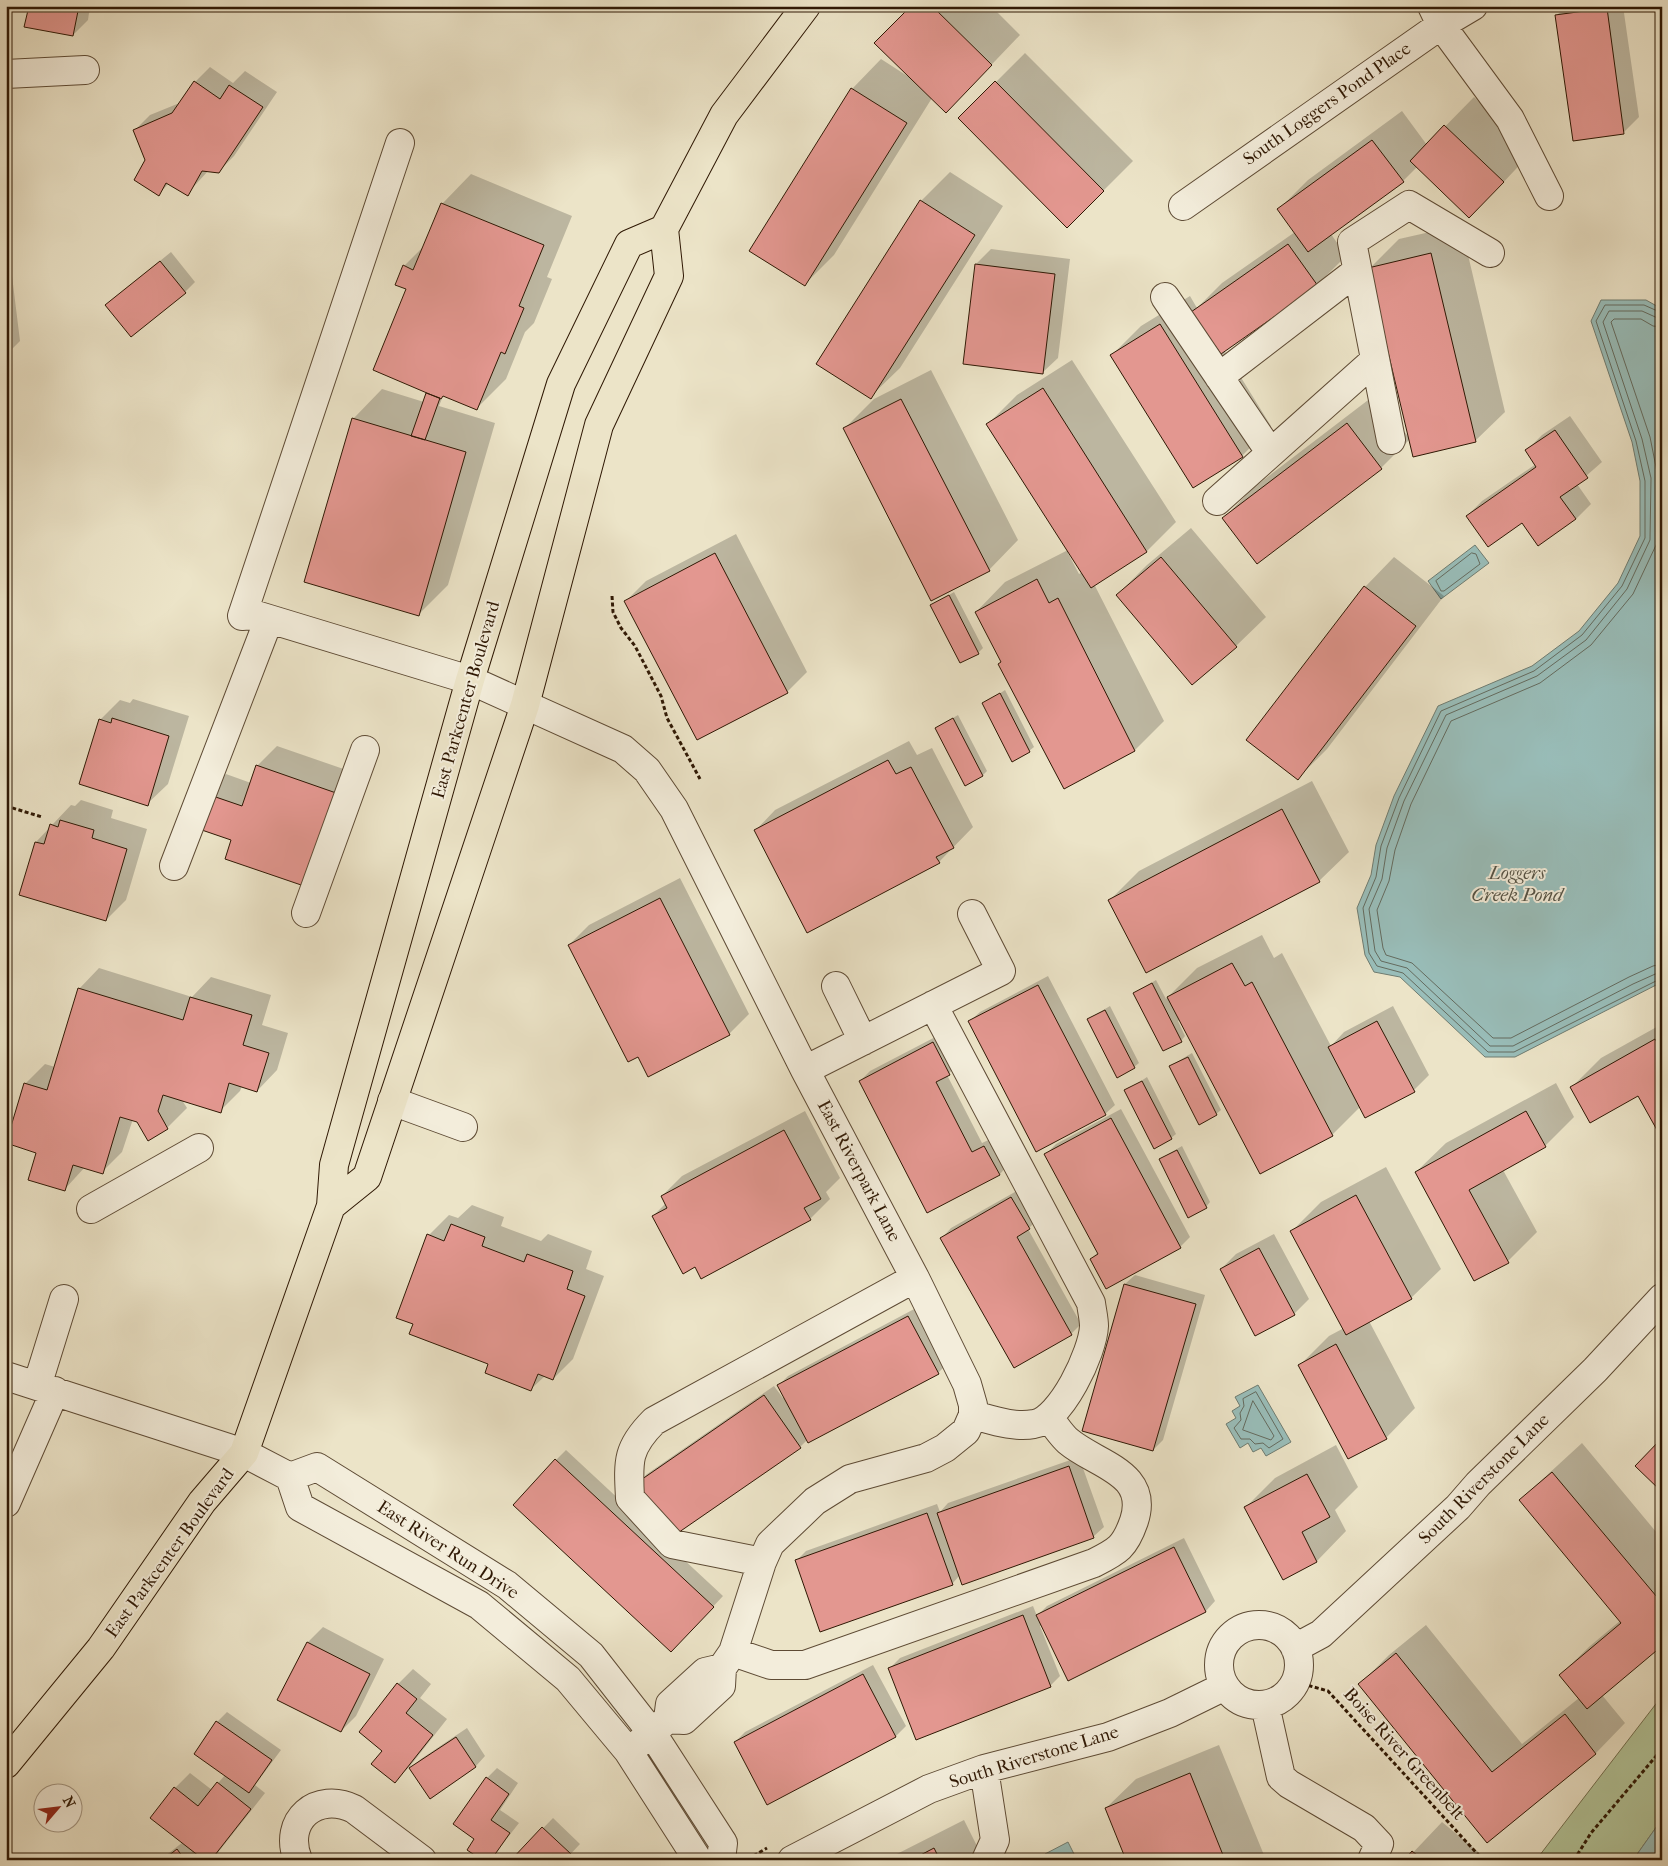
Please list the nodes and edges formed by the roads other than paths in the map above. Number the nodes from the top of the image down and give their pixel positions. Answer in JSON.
{"nodes":[{"id":1,"x":806,"y":6,"type":"edge"},
{"id":2,"x":1473,"y":6,"type":"edge"},
{"id":3,"x":1436,"y":15,"type":"edge"},
{"id":4,"x":86,"y":70,"type":"dead end"},
{"id":5,"x":6,"y":74,"type":"edge"},
{"id":6,"x":400,"y":143,"type":"dead end"},
{"id":7,"x":1549,"y":196,"type":"dead end"},
{"id":8,"x":1183,"y":206,"type":"dead end"},
{"id":9,"x":664,"y":229,"type":"junction"},
{"id":10,"x":1490,"y":253,"type":"dead end"},
{"id":11,"x":1357,"y":271,"type":"junction"},
{"id":12,"x":1165,"y":297,"type":"dead end"},
{"id":13,"x":1375,"y":360,"type":"junction"},
{"id":14,"x":1219,"y":377,"type":"junction"},
{"id":15,"x":1391,"y":440,"type":"dead end"},
{"id":16,"x":1270,"y":452,"type":"junction"},
{"id":17,"x":1217,"y":501,"type":"dead end"},
{"id":18,"x":269,"y":619,"type":"junction"},
{"id":19,"x":470,"y":680,"type":"junction"},
{"id":20,"x":525,"y":705,"type":"junction"},
{"id":21,"x":365,"y":750,"type":"dead end"},
{"id":22,"x":174,"y":866,"type":"dead end"},
{"id":23,"x":306,"y":913,"type":"dead end"},
{"id":24,"x":972,"y":914,"type":"dead end"},
{"id":25,"x":836,"y":986,"type":"dead end"},
{"id":26,"x":933,"y":1005,"type":"junction"},
{"id":27,"x":862,"y":1041,"type":"junction"},
{"id":28,"x":806,"y":1070,"type":"junction"},
{"id":29,"x":392,"y":1101,"type":"junction"},
{"id":30,"x":463,"y":1128,"type":"dead end"},
{"id":31,"x":199,"y":1148,"type":"dead end"},
{"id":32,"x":331,"y":1206,"type":"junction"},
{"id":33,"x":91,"y":1210,"type":"dead end"},
{"id":34,"x":915,"y":1278,"type":"junction"},
{"id":35,"x":1662,"y":1298,"type":"edge"},
{"id":36,"x":64,"y":1299,"type":"dead end"},
{"id":37,"x":6,"y":1376,"type":"edge"},
{"id":38,"x":46,"y":1388,"type":"junction"},
{"id":39,"x":973,"y":1415,"type":"junction"},
{"id":40,"x":1049,"y":1418,"type":"junction"},
{"id":41,"x":244,"y":1453,"type":"junction"},
{"id":42,"x":290,"y":1477,"type":"junction"},
{"id":43,"x":6,"y":1504,"type":"edge"},
{"id":44,"x":762,"y":1562,"type":"junction"},
{"id":45,"x":1295,"y":1648,"type":"junction"},
{"id":46,"x":727,"y":1660,"type":"junction"},
{"id":47,"x":1225,"y":1686,"type":"junction"},
{"id":48,"x":1265,"y":1705,"type":"junction"},
{"id":49,"x":660,"y":1726,"type":"junction"},
{"id":50,"x":628,"y":1751,"type":"junction"},
{"id":51,"x":6,"y":1764,"type":"edge"},
{"id":52,"x":984,"y":1769,"type":"junction"},
{"id":53,"x":298,"y":1860,"type":"edge"},
{"id":54,"x":422,"y":1860,"type":"edge"},
{"id":55,"x":698,"y":1860,"type":"edge"},
{"id":56,"x":721,"y":1860,"type":"edge"},
{"id":57,"x":792,"y":1860,"type":"edge"},
{"id":58,"x":986,"y":1860,"type":"edge"},
{"id":59,"x":1372,"y":1860,"type":"edge"}],
"edges":[{"from":1,"to":9,"type":"main road"},
{"from":2,"to":3,"type":"street","name":"South Loggers Pond Place"},
{"from":3,"to":7,"type":"street"},
{"from":3,"to":8,"type":"street","name":"South Loggers Pond Place"},
{"from":4,"to":5,"type":"street"},
{"from":6,"to":18,"type":"street","name":"East Riverpark Lane"},
{"from":9,"to":19,"type":"main road","name":"East Parkcenter Boulevard"},
{"from":9,"to":20,"type":"main road"},
{"from":10,"to":11,"type":"street"},
{"from":11,"to":13,"type":"street"},
{"from":11,"to":14,"type":"street"},
{"from":12,"to":14,"type":"street"},
{"from":13,"to":15,"type":"street"},
{"from":13,"to":16,"type":"street"},
{"from":14,"to":16,"type":"street"},
{"from":16,"to":17,"type":"street"},
{"from":18,"to":19,"type":"street","name":"East Riverpark Lane"},
{"from":18,"to":22,"type":"street"},
{"from":19,"to":20,"type":"street","name":"East Riverpark Lane"},
{"from":19,"to":32,"type":"main road","name":"East Parkcenter Boulevard"},
{"from":20,"to":28,"type":"street","name":"East Riverpark Lane"},
{"from":20,"to":29,"type":"main road"},
{"from":21,"to":23,"type":"street"},
{"from":24,"to":26,"type":"street"},
{"from":25,"to":27,"type":"street"},
{"from":26,"to":27,"type":"street"},
{"from":26,"to":40,"type":"street"},
{"from":27,"to":28,"type":"street"},
{"from":28,"to":34,"type":"street","name":"East Riverpark Lane"},
{"from":29,"to":30,"type":"street"},
{"from":29,"to":32,"type":"main road"},
{"from":31,"to":33,"type":"street"},
{"from":32,"to":41,"type":"main road","name":"East Parkcenter Boulevard"},
{"from":34,"to":39,"type":"street","name":"East Riverpark Lane"},
{"from":34,"to":44,"type":"street"},
{"from":35,"to":45,"type":"street","name":"South Riverstone Lane"},
{"from":36,"to":38,"type":"street"},
{"from":37,"to":38,"type":"street"},
{"from":38,"to":41,"type":"street"},
{"from":38,"to":43,"type":"street"},
{"from":39,"to":40,"type":"street"},
{"from":39,"to":44,"type":"street"},
{"from":40,"to":46,"type":"street"},
{"from":41,"to":42,"type":"street"},
{"from":41,"to":51,"type":"main road","name":"East Parkcenter Boulevard"},
{"from":42,"to":49,"type":"street","name":"East River Run Drive"},
{"from":42,"to":50,"type":"street","name":"East River Run Drive"},
{"from":44,"to":46,"type":"street"},
{"from":45,"to":47,"type":"street"},
{"from":45,"to":48,"type":"street"},
{"from":46,"to":49,"type":"street"},
{"from":47,"to":48,"type":"street"},
{"from":47,"to":52,"type":"street","name":"South Riverstone Lane"},
{"from":48,"to":59,"type":"street"},
{"from":49,"to":50,"type":"street"},
{"from":49,"to":56,"type":"street","name":"East River Run Drive"},
{"from":50,"to":55,"type":"street","name":"East River Run Drive"},
{"from":52,"to":57,"type":"street","name":"South Riverstone Lane"},
{"from":52,"to":58,"type":"street"},
{"from":53,"to":54,"type":"street"}]}
